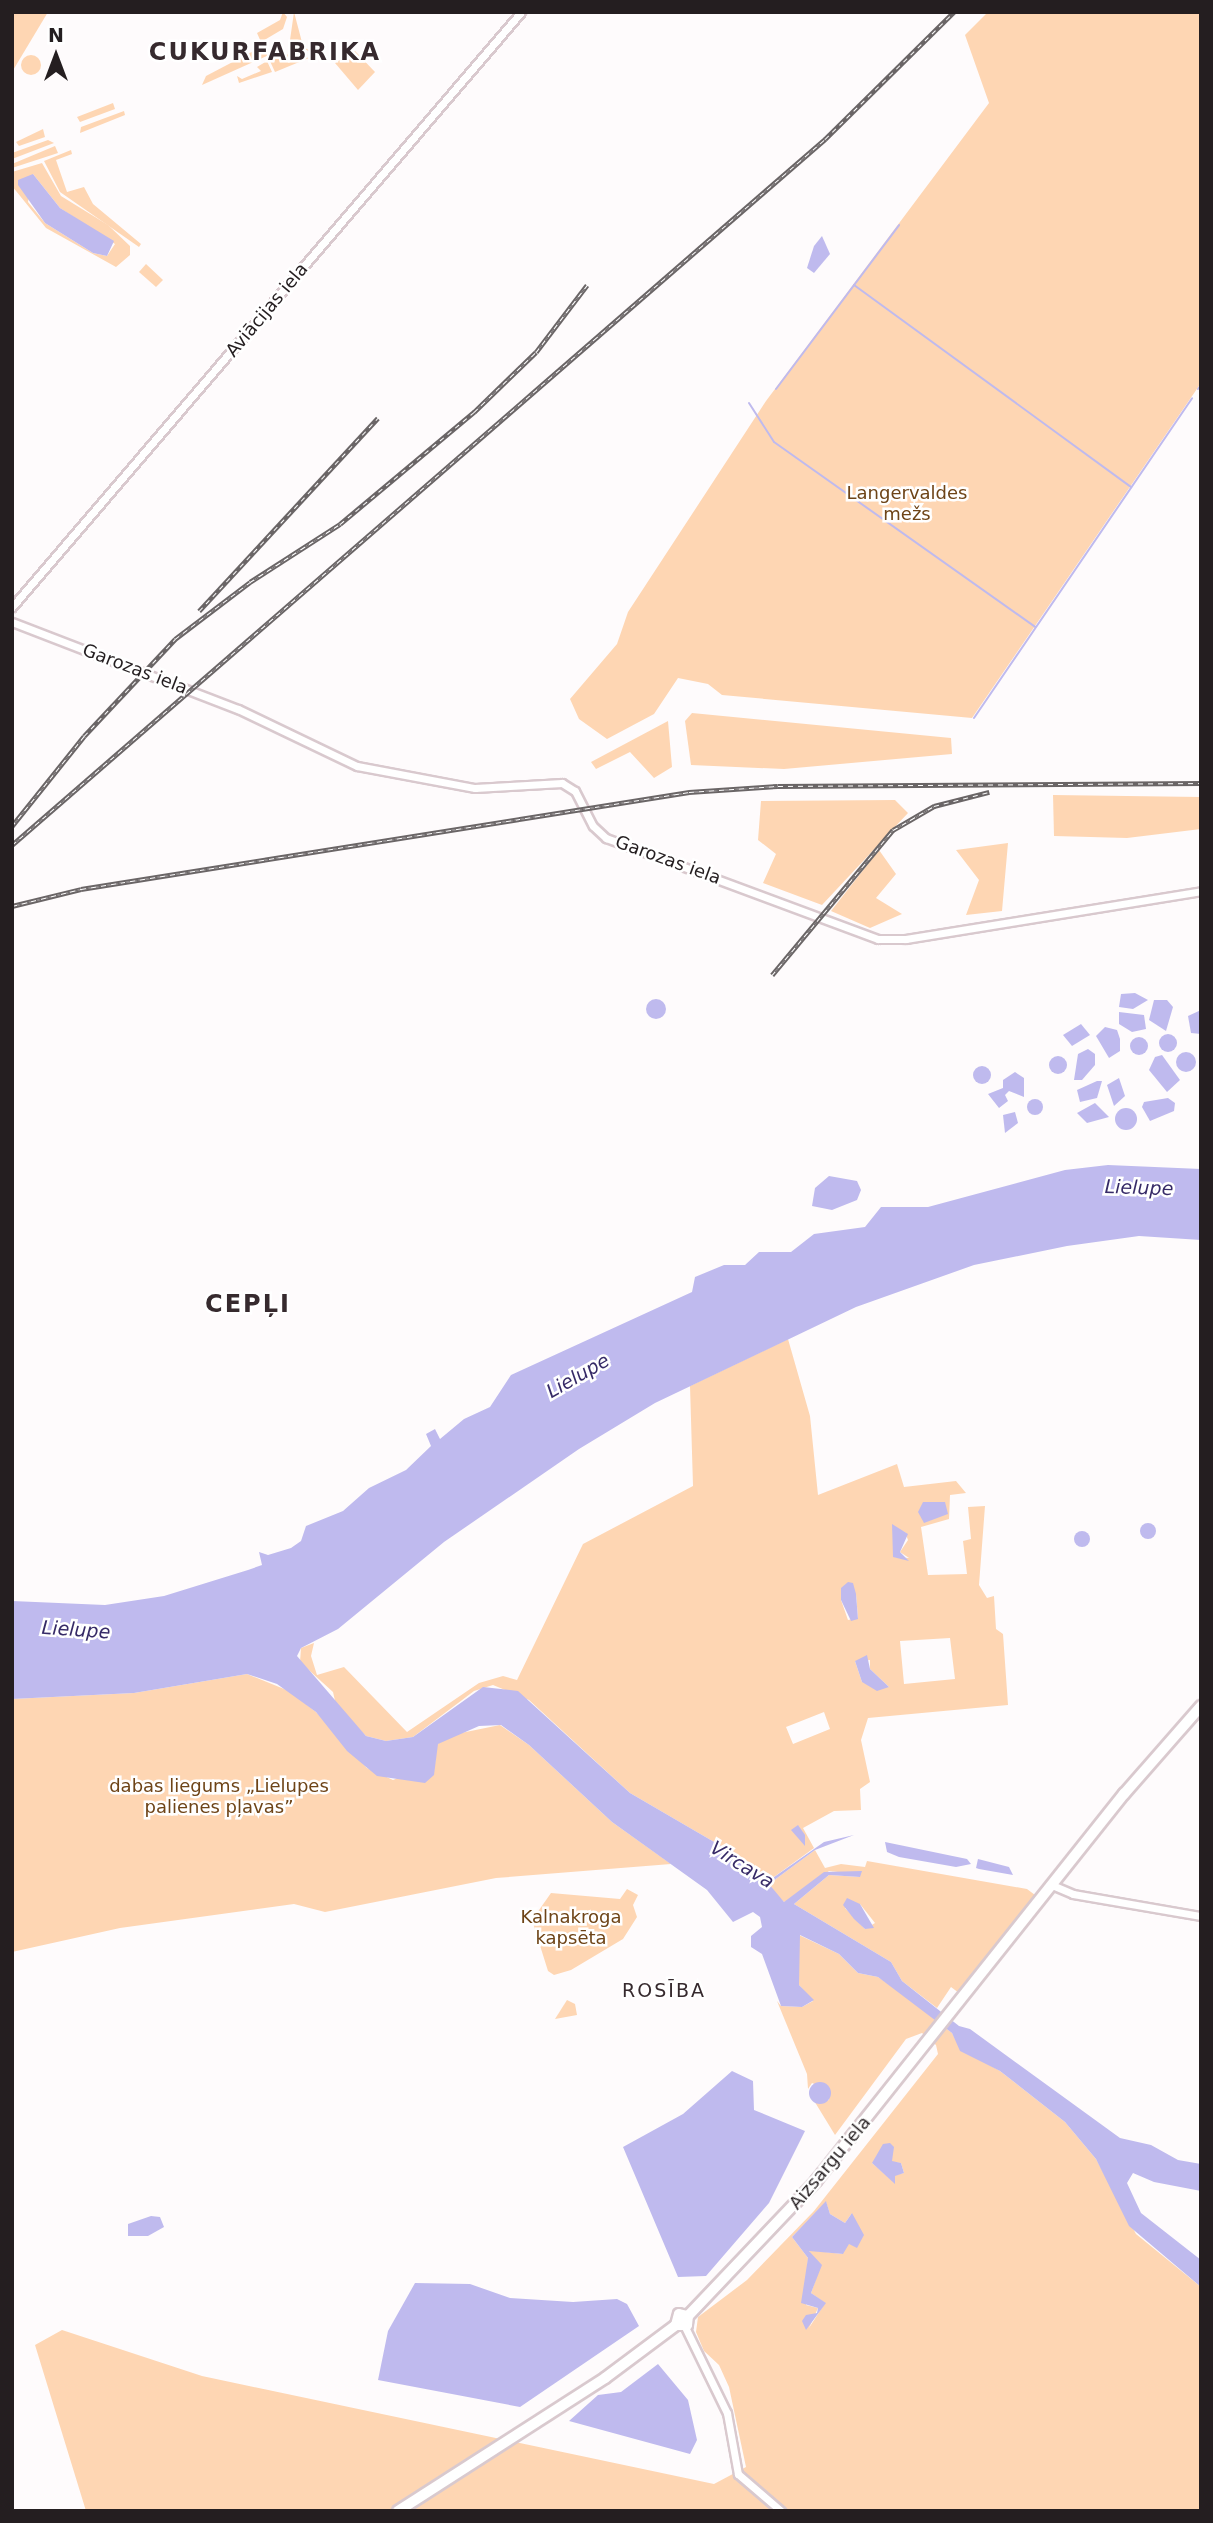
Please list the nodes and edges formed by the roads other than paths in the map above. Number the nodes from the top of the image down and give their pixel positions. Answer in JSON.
{"nodes":[{"id":1,"x":521,"y":12,"type":"edge"},
{"id":2,"x":12,"y":607,"type":"edge"},
{"id":3,"x":12,"y":622,"type":"edge"},
{"id":4,"x":1201,"y":891,"type":"edge"},
{"id":5,"x":1201,"y":1706,"type":"edge"},
{"id":6,"x":1052,"y":1885,"type":"junction"},
{"id":7,"x":1201,"y":1916,"type":"edge"},
{"id":8,"x":683,"y":2323,"type":"junction"},
{"id":9,"x":398,"y":2511,"type":"edge"},
{"id":10,"x":780,"y":2511,"type":"edge"}],
"edges":[{"from":1,"to":2,"type":"main road","name":"Aviācijas iela"},
{"from":3,"to":4,"type":"main road","name":"Garozas iela"},
{"from":5,"to":6,"type":"highway","name":"Aizsargu iela"},
{"from":6,"to":7,"type":"main road"},
{"from":6,"to":8,"type":"highway","name":"Aizsargu iela"},
{"from":8,"to":9,"type":"highway","name":"Aizsargu iela"},
{"from":8,"to":10,"type":"main road"}]}
